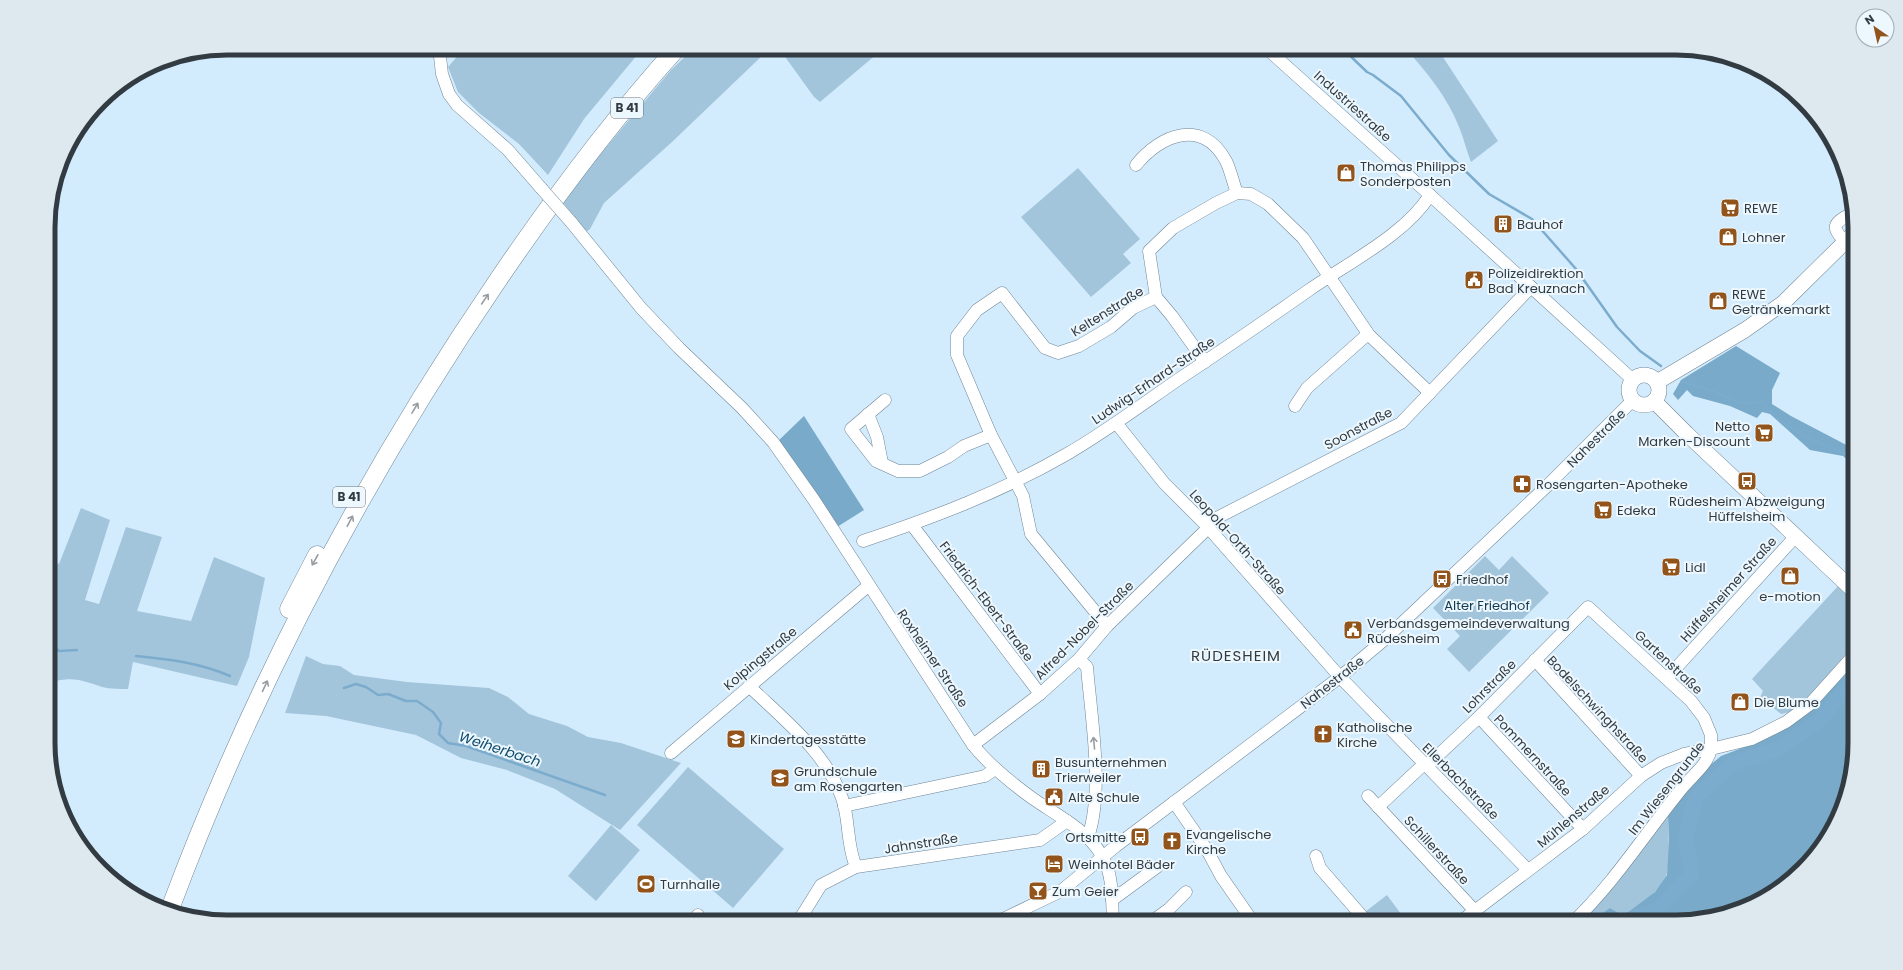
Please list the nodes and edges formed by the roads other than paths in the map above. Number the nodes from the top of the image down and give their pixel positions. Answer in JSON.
{"nodes":[{"id":1,"x":440,"y":55,"type":"edge"},
{"id":2,"x":664,"y":55,"type":"edge"},
{"id":3,"x":1274,"y":55,"type":"edge"},
{"id":4,"x":1136,"y":164,"type":"dead end"},
{"id":5,"x":1237,"y":193,"type":"junction"},
{"id":6,"x":1430,"y":194,"type":"junction"},
{"id":7,"x":1848,"y":215,"type":"edge"},
{"id":8,"x":1848,"y":236,"type":"edge"},
{"id":9,"x":1848,"y":239,"type":"edge"},
{"id":10,"x":1330,"y":276,"type":"junction"},
{"id":11,"x":1530,"y":287,"type":"junction"},
{"id":12,"x":1156,"y":297,"type":"junction"},
{"id":13,"x":1368,"y":334,"type":"junction"},
{"id":14,"x":1205,"y":362,"type":"junction"},
{"id":15,"x":1633,"y":380,"type":"junction"},
{"id":16,"x":1657,"y":382,"type":"junction"},
{"id":17,"x":1430,"y":393,"type":"junction"},
{"id":18,"x":885,"y":400,"type":"dead end"},
{"id":19,"x":1633,"y":400,"type":"junction"},
{"id":20,"x":1654,"y":401,"type":"junction"},
{"id":21,"x":1295,"y":406,"type":"dead end"},
{"id":22,"x":868,"y":414,"type":"junction"},
{"id":23,"x":1116,"y":424,"type":"junction"},
{"id":24,"x":991,"y":436,"type":"junction"},
{"id":25,"x":882,"y":463,"type":"junction"},
{"id":26,"x":1015,"y":482,"type":"junction"},
{"id":27,"x":912,"y":525,"type":"junction"},
{"id":28,"x":1207,"y":526,"type":"junction"},
{"id":29,"x":1795,"y":537,"type":"junction"},
{"id":30,"x":863,"y":541,"type":"dead end"},
{"id":31,"x":868,"y":586,"type":"junction"},
{"id":32,"x":1848,"y":586,"type":"edge"},
{"id":33,"x":1588,"y":607,"type":"joint"},
{"id":34,"x":1107,"y":626,"type":"junction"},
{"id":35,"x":1079,"y":659,"type":"junction"},
{"id":36,"x":1535,"y":660,"type":"junction"},
{"id":37,"x":1848,"y":662,"type":"edge"},
{"id":38,"x":1340,"y":677,"type":"junction"},
{"id":39,"x":1667,"y":678,"type":"junction"},
{"id":40,"x":749,"y":686,"type":"junction"},
{"id":41,"x":1040,"y":694,"type":"junction"},
{"id":42,"x":1479,"y":717,"type":"junction"},
{"id":43,"x":973,"y":745,"type":"junction"},
{"id":44,"x":1712,"y":749,"type":"junction"},
{"id":45,"x":671,"y":753,"type":"dead end"},
{"id":46,"x":1424,"y":764,"type":"junction"},
{"id":47,"x":995,"y":769,"type":"junction"},
{"id":48,"x":1641,"y":776,"type":"junction"},
{"id":49,"x":1368,"y":796,"type":"dead end"},
{"id":50,"x":1174,"y":802,"type":"junction"},
{"id":51,"x":844,"y":806,"type":"junction"},
{"id":52,"x":1378,"y":807,"type":"junction"},
{"id":53,"x":1067,"y":822,"type":"junction"},
{"id":54,"x":1583,"y":829,"type":"junction"},
{"id":55,"x":1088,"y":837,"type":"junction"},
{"id":56,"x":1316,"y":856,"type":"dead end"},
{"id":57,"x":1103,"y":858,"type":"junction"},
{"id":58,"x":856,"y":867,"type":"junction"},
{"id":59,"x":1157,"y":867,"type":"dead end"},
{"id":60,"x":1528,"y":870,"type":"junction"},
{"id":61,"x":1186,"y":892,"type":"dead end"},
{"id":62,"x":1112,"y":900,"type":"junction"},
{"id":63,"x":166,"y":904,"type":"edge"},
{"id":64,"x":1475,"y":912,"type":"junction"},
{"id":65,"x":802,"y":915,"type":"edge"},
{"id":66,"x":1012,"y":915,"type":"edge"},
{"id":67,"x":1113,"y":915,"type":"edge"},
{"id":68,"x":1161,"y":915,"type":"edge"},
{"id":69,"x":1248,"y":915,"type":"edge"},
{"id":70,"x":1361,"y":915,"type":"edge"},
{"id":71,"x":1470,"y":915,"type":"edge"},
{"id":72,"x":1579,"y":915,"type":"edge"}],
"edges":[{"from":1,"to":31,"type":"street","name":"Roxheimer Straße","bridge":true},
{"from":2,"to":63,"type":"highway","number":"B 41"},
{"from":3,"to":6,"type":"street","name":"Industriestraße"},
{"from":4,"to":5,"type":"street"},
{"from":5,"to":10,"type":"street"},
{"from":5,"to":12,"type":"street"},
{"from":6,"to":10,"type":"street","name":"Ludwig-Erhard-Straße"},
{"from":6,"to":11,"type":"street","name":"Industriestraße"},
{"from":7,"to":8,"type":"street"},
{"from":9,"to":16,"type":"main road"},
{"from":10,"to":13,"type":"street"},
{"from":10,"to":14,"type":"street","name":"Ludwig-Erhard-Straße"},
{"from":11,"to":15,"type":"street","name":"Industriestraße"},
{"from":11,"to":17,"type":"street","name":"Soonstraße"},
{"from":12,"to":14,"type":"street","name":"Keltenstraße"},
{"from":12,"to":24,"type":"street","name":"Keltenstraße"},
{"from":13,"to":17,"type":"street"},
{"from":13,"to":21,"type":"street"},
{"from":14,"to":23,"type":"street","name":"Ludwig-Erhard-Straße"},
{"from":15,"to":16,"type":"main road"},
{"from":15,"to":19,"type":"main road"},
{"from":16,"to":20,"type":"main road"},
{"from":17,"to":28,"type":"street","name":"Soonstraße"},
{"from":18,"to":22,"type":"street"},
{"from":19,"to":20,"type":"main road"},
{"from":19,"to":38,"type":"street","name":"Nahestraße"},
{"from":20,"to":29,"type":"main road"},
{"from":22,"to":25,"type":"street"},
{"from":22,"to":25,"type":"street"},
{"from":23,"to":26,"type":"street","name":"Ludwig-Erhard-Straße"},
{"from":23,"to":28,"type":"street","name":"Leopold-Orth-Straße"},
{"from":24,"to":25,"type":"street"},
{"from":24,"to":26,"type":"street","name":"Keltenstraße"},
{"from":26,"to":27,"type":"street","name":"Ludwig-Erhard-Straße"},
{"from":26,"to":34,"type":"street","name":"Keltenstraße"},
{"from":27,"to":30,"type":"street","name":"Ludwig-Erhard-Straße"},
{"from":27,"to":41,"type":"street","name":"Friedrich-Ebert-Straße"},
{"from":28,"to":34,"type":"street","name":"Alfred-Nobel-Straße"},
{"from":28,"to":38,"type":"street","name":"Leopold-Orth-Straße"},
{"from":29,"to":32,"type":"main road"},
{"from":29,"to":39,"type":"street","name":"Hüffelsheimer Straße"},
{"from":31,"to":40,"type":"street","name":"Kolpingstraße"},
{"from":31,"to":43,"type":"street","name":"Roxheimer Straße"},
{"from":33,"to":36,"type":"street","name":"Lohrstraße"},
{"from":33,"to":39,"type":"street","name":"Gartenstraße"},
{"from":34,"to":35,"type":"street","name":"Alfred-Nobel-Straße"},
{"from":35,"to":41,"type":"street","name":"Alfred-Nobel-Straße"},
{"from":55,"to":35,"type":"street","one_way":true},
{"from":36,"to":42,"type":"street","name":"Lohrstraße"},
{"from":36,"to":48,"type":"street","name":"Bodelschwinghstraße"},
{"from":37,"to":44,"type":"street","name":"Im Wiesengrunde"},
{"from":38,"to":46,"type":"street","name":"Ellerbachstraße"},
{"from":38,"to":50,"type":"street","name":"Nahestraße"},
{"from":39,"to":44,"type":"street","name":"Gartenstraße"},
{"from":40,"to":45,"type":"street","name":"Kolpingstraße"},
{"from":40,"to":51,"type":"street"},
{"from":41,"to":43,"type":"street","name":"Alfred-Nobel-Straße"},
{"from":42,"to":46,"type":"street","name":"Lohrstraße"},
{"from":42,"to":54,"type":"street","name":"Pommernstraße"},
{"from":43,"to":47,"type":"street","name":"Roxheimer Straße"},
{"from":44,"to":48,"type":"street","name":"Mühlenstraße"},
{"from":44,"to":72,"type":"street","name":"Im Wiesengrunde"},
{"from":46,"to":52,"type":"street"},
{"from":46,"to":60,"type":"street","name":"Ellerbachstraße"},
{"from":47,"to":51,"type":"street"},
{"from":47,"to":53,"type":"street","name":"Roxheimer Straße"},
{"from":48,"to":54,"type":"street","name":"Mühlenstraße"},
{"from":49,"to":52,"type":"street","name":"Schillerstraße"},
{"from":50,"to":57,"type":"street","name":"Nahestraße"},
{"from":50,"to":69,"type":"street"},
{"from":51,"to":58,"type":"street"},
{"from":52,"to":64,"type":"street","name":"Schillerstraße"},
{"from":53,"to":55,"type":"street","name":"Roxheimer Straße"},
{"from":53,"to":58,"type":"street","name":"Jahnstraße"},
{"from":54,"to":60,"type":"street","name":"Mühlenstraße"},
{"from":55,"to":57,"type":"street","name":"Roxheimer Straße"},
{"from":56,"to":70,"type":"street"},
{"from":57,"to":62,"type":"street","name":"Roxheimer Straße"},
{"from":57,"to":66,"type":"street","name":"Nahestraße"},
{"from":58,"to":65,"type":"street","name":"Jahnstraße"},
{"from":59,"to":62,"type":"street"},
{"from":60,"to":64,"type":"street","name":"Mühlenstraße"},
{"from":61,"to":68,"type":"street"},
{"from":62,"to":67,"type":"street","name":"Roxheimer Straße"},
{"from":64,"to":71,"type":"street","name":"Mühlenstraße"}]}
